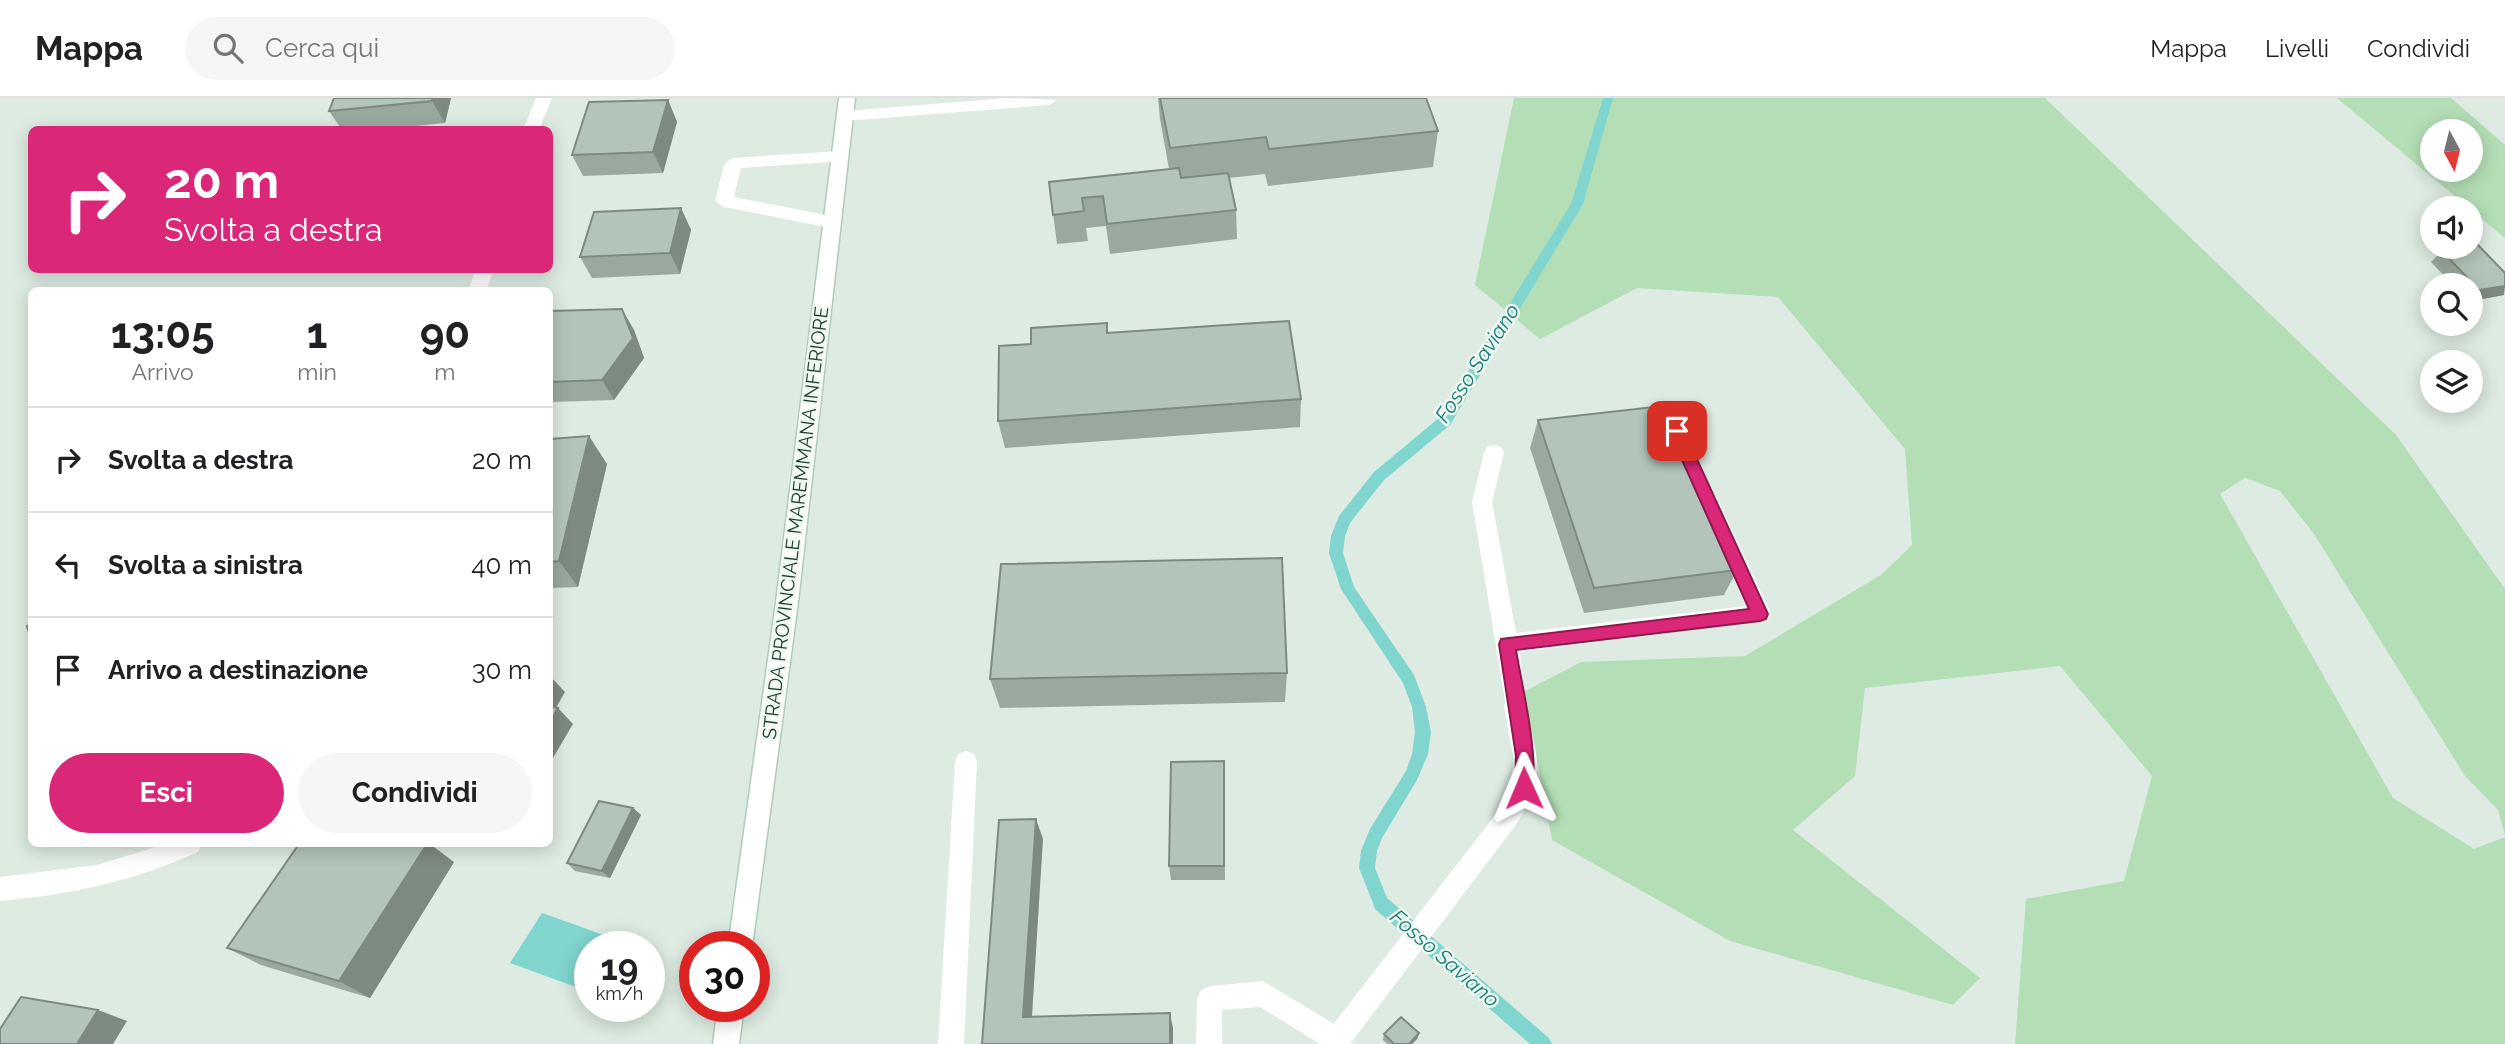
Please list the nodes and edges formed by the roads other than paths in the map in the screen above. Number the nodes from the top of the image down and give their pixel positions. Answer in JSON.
{"nodes":[{"id":1,"x":544,"y":98,"type":"edge"},
{"id":2,"x":1049,"y":100,"type":"dead end"},
{"id":3,"x":846,"y":107,"type":"edge"},
{"id":4,"x":533,"y":126,"type":"edge"},
{"id":5,"x":840,"y":157,"type":"junction"},
{"id":6,"x":831,"y":222,"type":"junction"},
{"id":7,"x":1494,"y":453,"type":"dead end"},
{"id":8,"x":1699,"y":480,"type":"edge"},
{"id":9,"x":1507,"y":644,"type":"junction"},
{"id":10,"x":966,"y":761,"type":"dead end"},
{"id":11,"x":183,"y":847,"type":"edge"},
{"id":12,"x":0,"y":888,"type":"edge"},
{"id":13,"x":742,"y":931,"type":"edge"},
{"id":14,"x":729,"y":1022,"type":"edge"},
{"id":15,"x":1335,"y":1042,"type":"edge"},
{"id":16,"x":726,"y":1044,"type":"edge"},
{"id":17,"x":951,"y":1044,"type":"edge"},
{"id":18,"x":1209,"y":1044,"type":"edge"}],
"edges":[{"from":1,"to":4,"type":"main road"},
{"from":2,"to":3,"type":"main road"},
{"from":3,"to":5,"type":"main road","name":"STRADA PROVINCIALE MAREMMANA INFERIORE"},
{"from":5,"to":6,"type":"main road","name":"STRADA PROVINCIALE MAREMMANA INFERIORE"},
{"from":5,"to":6,"type":"main road"},
{"from":6,"to":13,"type":"main road","name":"STRADA PROVINCIALE MAREMMANA INFERIORE"},
{"from":7,"to":9,"type":"main road"},
{"from":8,"to":9,"type":"main road"},
{"from":9,"to":15,"type":"main road"},
{"from":10,"to":17,"type":"main road"},
{"from":11,"to":12,"type":"main road"},
{"from":14,"to":16,"type":"main road"},
{"from":15,"to":18,"type":"main road"}]}
